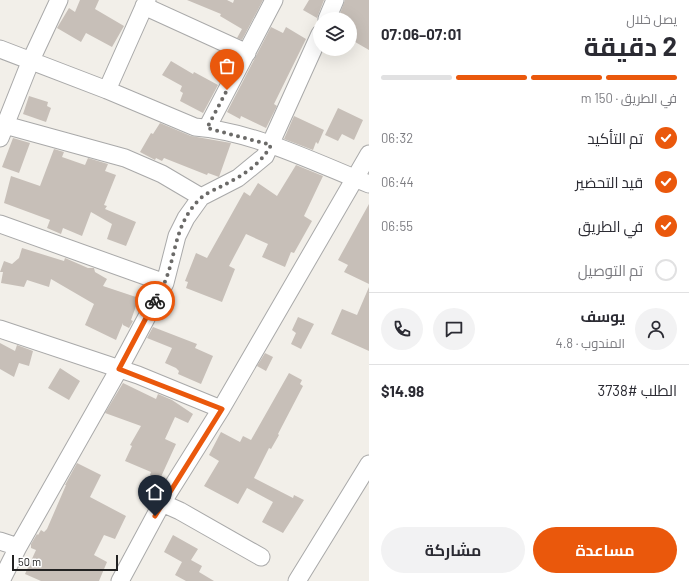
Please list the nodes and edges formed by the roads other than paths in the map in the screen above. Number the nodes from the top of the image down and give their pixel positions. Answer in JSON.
{"nodes":[{"id":1,"x":59,"y":0,"type":"edge"},
{"id":2,"x":274,"y":0,"type":"edge"},
{"id":3,"x":335,"y":0,"type":"edge"},
{"id":4,"x":146,"y":3,"type":"edge"},
{"id":5,"x":330,"y":12,"type":"edge"},
{"id":6,"x":0,"y":49,"type":"edge"},
{"id":7,"x":313,"y":50,"type":"edge"},
{"id":8,"x":247,"y":52,"type":"junction"},
{"id":9,"x":31,"y":60,"type":"junction"},
{"id":10,"x":107,"y":90,"type":"junction"},
{"id":11,"x":207,"y":128,"type":"junction"},
{"id":12,"x":3,"y":131,"type":"edge"},
{"id":13,"x":271,"y":145,"type":"junction"},
{"id":14,"x":369,"y":154,"type":"edge"},
{"id":15,"x":362,"y":181,"type":"edge"},
{"id":16,"x":201,"y":197,"type":"junction"},
{"id":17,"x":0,"y":224,"type":"edge"},
{"id":18,"x":165,"y":284,"type":"junction"},
{"id":19,"x":0,"y":329,"type":"edge"},
{"id":20,"x":119,"y":369,"type":"junction"},
{"id":21,"x":222,"y":409,"type":"junction"},
{"id":22,"x":369,"y":464,"type":"edge"},
{"id":23,"x":162,"y":503,"type":"junction"},
{"id":24,"x":0,"y":541,"type":"edge"},
{"id":25,"x":18,"y":547,"type":"junction"},
{"id":26,"x":260,"y":557,"type":"dead end"},
{"id":27,"x":2,"y":581,"type":"edge"},
{"id":28,"x":120,"y":581,"type":"edge"},
{"id":29,"x":297,"y":581,"type":"edge"}],
"edges":[{"from":1,"to":9,"type":"street"},
{"from":2,"to":8,"type":"street"},
{"from":3,"to":5,"type":"street"},
{"from":4,"to":8,"type":"street"},
{"from":4,"to":10,"type":"street"},
{"from":6,"to":9,"type":"street"},
{"from":7,"to":13,"type":"street"},
{"from":8,"to":11,"type":"street"},
{"from":9,"to":10,"type":"street"},
{"from":9,"to":12,"type":"street"},
{"from":10,"to":11,"type":"street"},
{"from":11,"to":13,"type":"street"},
{"from":12,"to":16,"type":"street"},
{"from":13,"to":15,"type":"street"},
{"from":13,"to":16,"type":"street"},
{"from":14,"to":15,"type":"street"},
{"from":15,"to":21,"type":"street"},
{"from":16,"to":18,"type":"street"},
{"from":17,"to":18,"type":"street"},
{"from":18,"to":20,"type":"street"},
{"from":19,"to":20,"type":"street"},
{"from":20,"to":21,"type":"street"},
{"from":20,"to":25,"type":"street"},
{"from":21,"to":23,"type":"street"},
{"from":22,"to":29,"type":"street"},
{"from":23,"to":26,"type":"street"},
{"from":23,"to":28,"type":"street"},
{"from":24,"to":25,"type":"street"},
{"from":25,"to":27,"type":"street"}]}
